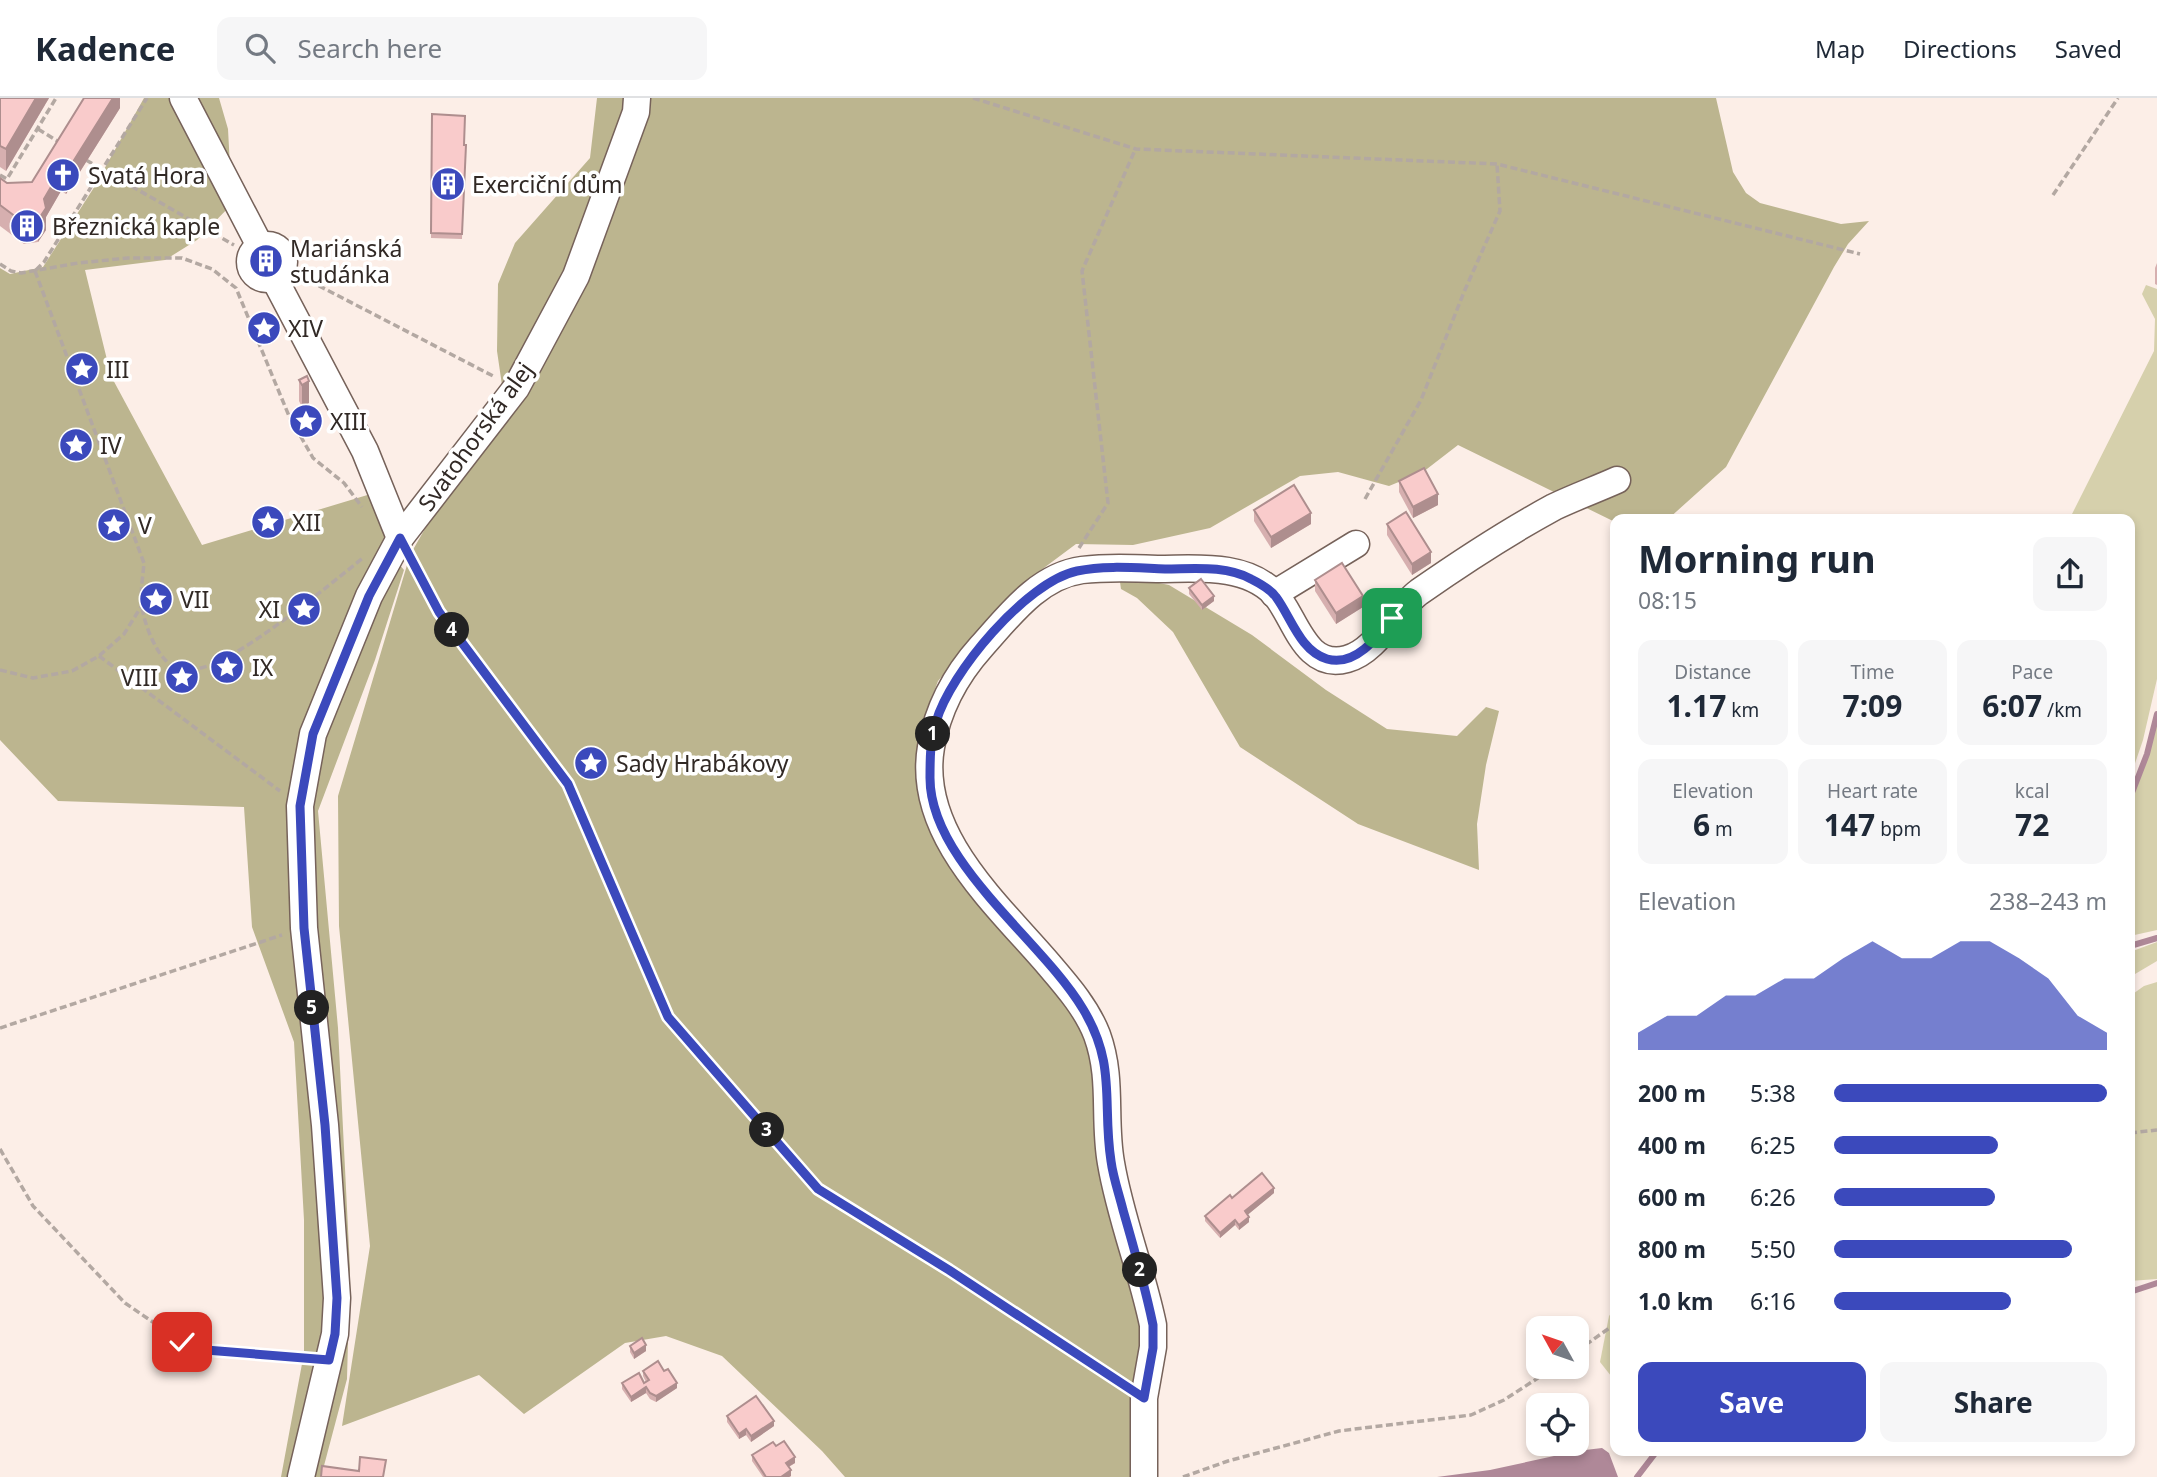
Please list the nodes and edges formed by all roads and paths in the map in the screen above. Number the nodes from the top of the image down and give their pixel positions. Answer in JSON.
{"nodes":[{"id":1,"x":56,"y":98,"type":"edge"},
{"id":2,"x":147,"y":98,"type":"edge"},
{"id":3,"x":183,"y":98,"type":"edge"},
{"id":4,"x":637,"y":98,"type":"edge"},
{"id":5,"x":973,"y":98,"type":"edge"},
{"id":6,"x":2118,"y":98,"type":"edge"},
{"id":7,"x":37,"y":128,"type":"junction"},
{"id":8,"x":67,"y":148,"type":"edge"},
{"id":9,"x":1136,"y":149,"type":"junction"},
{"id":10,"x":77,"y":154,"type":"edge"},
{"id":11,"x":1497,"y":164,"type":"junction"},
{"id":12,"x":101,"y":169,"type":"junction"},
{"id":13,"x":0,"y":175,"type":"edge"},
{"id":14,"x":2053,"y":195,"type":"dead end"},
{"id":15,"x":256,"y":250,"type":"junction"},
{"id":16,"x":1860,"y":254,"type":"dead end"},
{"id":17,"x":0,"y":264,"type":"edge"},
{"id":18,"x":35,"y":271,"type":"junction"},
{"id":19,"x":279,"y":273,"type":"junction"},
{"id":20,"x":516,"y":388,"type":"junction"},
{"id":21,"x":1618,"y":480,"type":"dead end"},
{"id":22,"x":1365,"y":499,"type":"dead end"},
{"id":23,"x":367,"y":514,"type":"dead end"},
{"id":24,"x":400,"y":538,"type":"junction"},
{"id":25,"x":1356,"y":544,"type":"dead end"},
{"id":26,"x":1076,"y":552,"type":"dead end"},
{"id":27,"x":365,"y":556,"type":"dead end"},
{"id":28,"x":1275,"y":594,"type":"junction"},
{"id":29,"x":142,"y":606,"type":"junction"},
{"id":30,"x":99,"y":656,"type":"junction"},
{"id":31,"x":0,"y":670,"type":"edge"},
{"id":32,"x":300,"y":806,"type":"junction"},
{"id":33,"x":304,"y":928,"type":"junction"},
{"id":34,"x":0,"y":1028,"type":"edge"},
{"id":35,"x":2157,"y":1130,"type":"edge"},
{"id":36,"x":2135,"y":1132,"type":"edge"},
{"id":37,"x":0,"y":1149,"type":"edge"},
{"id":38,"x":1610,"y":1328,"type":"edge"},
{"id":39,"x":1589,"y":1342,"type":"edge"},
{"id":40,"x":329,"y":1360,"type":"junction"},
{"id":41,"x":1536,"y":1379,"type":"edge"},
{"id":42,"x":1144,"y":1398,"type":"junction"},
{"id":43,"x":301,"y":1477,"type":"edge"},
{"id":44,"x":1144,"y":1477,"type":"edge"},
{"id":45,"x":1183,"y":1477,"type":"edge"}],
"edges":[{"from":1,"to":7,"type":"path"},
{"from":2,"to":12,"type":"path"},
{"from":3,"to":15,"type":"street"},
{"from":4,"to":20,"type":"street","name":"Svatohorská alej"},
{"from":5,"to":9,"type":"path"},
{"from":6,"to":14,"type":"path"},
{"from":7,"to":8,"type":"path"},
{"from":7,"to":13,"type":"path"},
{"from":9,"to":11,"type":"path"},
{"from":9,"to":26,"type":"path"},
{"from":10,"to":12,"type":"path"},
{"from":11,"to":16,"type":"path"},
{"from":11,"to":22,"type":"path"},
{"from":12,"to":15,"type":"path"},
{"from":12,"to":18,"type":"path"},
{"from":15,"to":19,"type":"street","name":"Svatohorská alej"},
{"from":17,"to":18,"type":"path"},
{"from":18,"to":23,"type":"path"},
{"from":18,"to":29,"type":"path"},
{"from":19,"to":20,"type":"path"},
{"from":19,"to":24,"type":"street","name":"Svatohorská alej"},
{"from":20,"to":24,"type":"street","name":"Svatohorská alej"},
{"from":21,"to":28,"type":"street"},
{"from":24,"to":32,"type":"street","name":"Svatohorská alej"},
{"from":24,"to":42,"type":"path"},
{"from":25,"to":28,"type":"street"},
{"from":27,"to":29,"type":"path"},
{"from":28,"to":42,"type":"street"},
{"from":29,"to":30,"type":"path"},
{"from":30,"to":31,"type":"path"},
{"from":30,"to":32,"type":"path"},
{"from":32,"to":33,"type":"street","name":"Svatohorská alej"},
{"from":33,"to":34,"type":"path"},
{"from":33,"to":40,"type":"street","name":"Svatohorská alej"},
{"from":35,"to":36,"type":"path"},
{"from":37,"to":40,"type":"path"},
{"from":38,"to":39,"type":"path"},
{"from":40,"to":43,"type":"street","name":"Svatohorská alej"},
{"from":41,"to":45,"type":"path"},
{"from":42,"to":44,"type":"street"}]}
